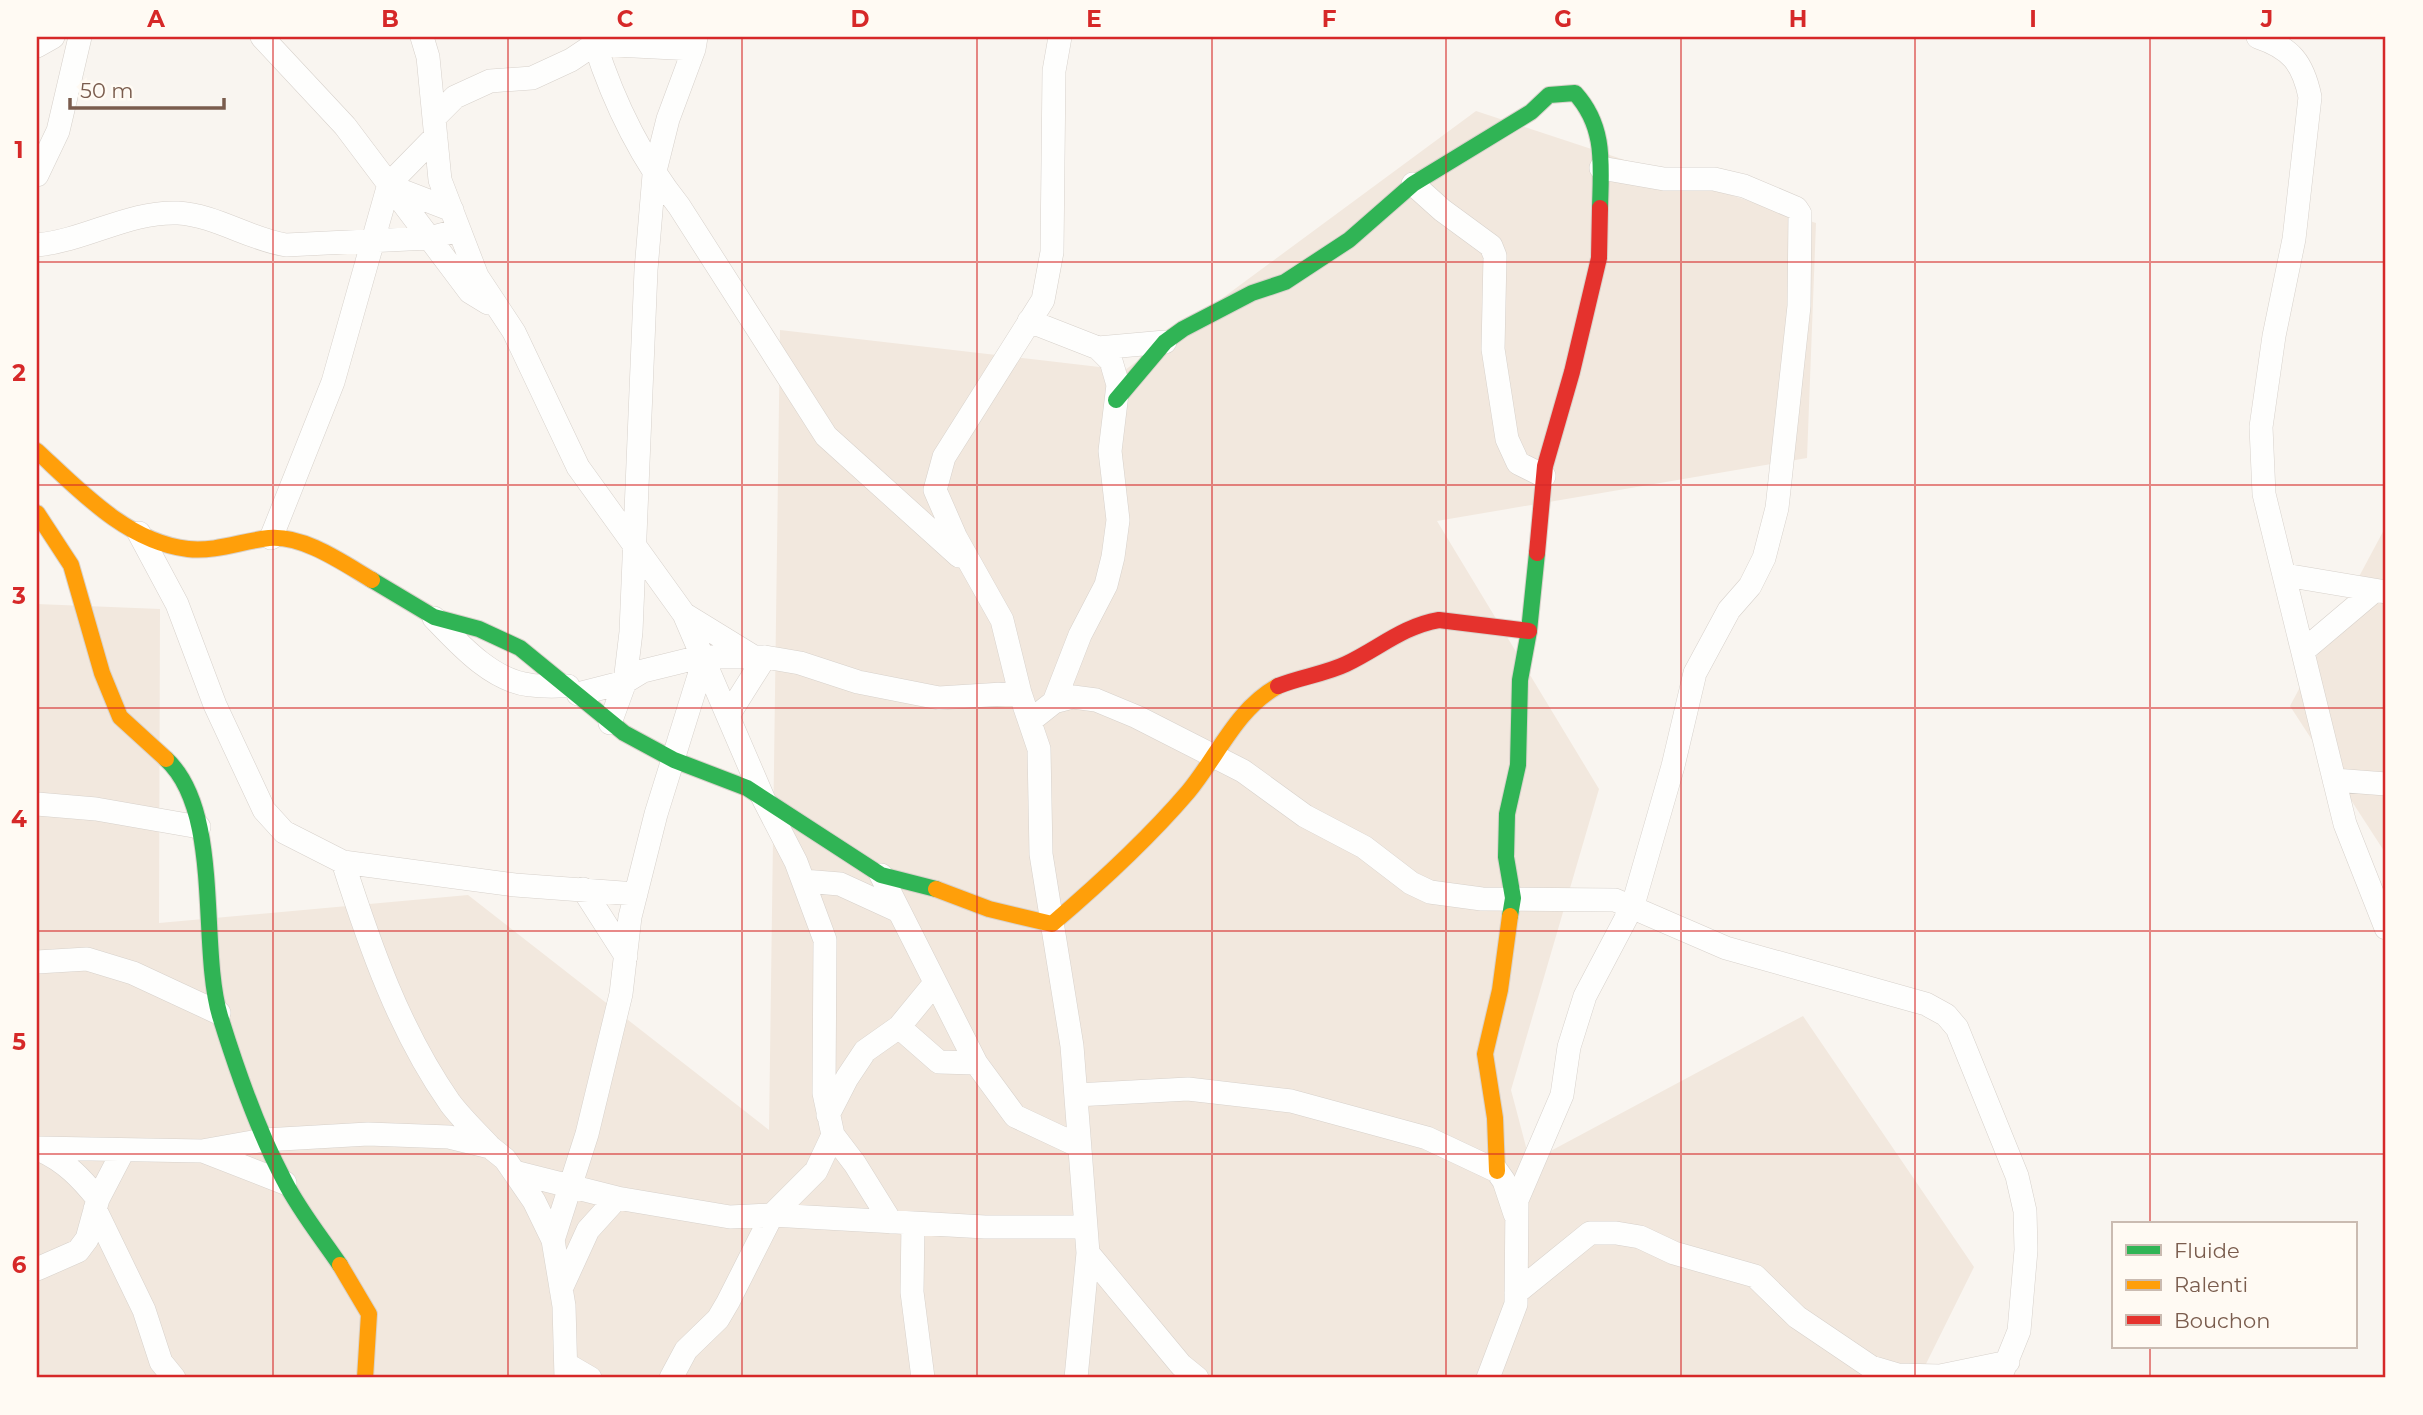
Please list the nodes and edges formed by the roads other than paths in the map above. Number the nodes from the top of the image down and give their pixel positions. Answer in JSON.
{"nodes":[{"id":1,"x":80,"y":37,"type":"edge"},
{"id":2,"x":262,"y":37,"type":"edge"},
{"id":3,"x":422,"y":37,"type":"edge"},
{"id":4,"x":1060,"y":37,"type":"edge"},
{"id":5,"x":2258,"y":37,"type":"edge"},
{"id":6,"x":596,"y":40,"type":"edge"},
{"id":7,"x":695,"y":43,"type":"edge"},
{"id":8,"x":435,"y":127,"type":"junction"},
{"id":9,"x":1601,"y":168,"type":"junction"},
{"id":10,"x":37,"y":175,"type":"edge"},
{"id":11,"x":654,"y":175,"type":"junction"},
{"id":12,"x":1413,"y":184,"type":"junction"},
{"id":13,"x":390,"y":185,"type":"junction"},
{"id":14,"x":456,"y":220,"type":"junction"},
{"id":15,"x":429,"y":238,"type":"junction"},
{"id":16,"x":373,"y":240,"type":"junction"},
{"id":17,"x":37,"y":245,"type":"edge"},
{"id":18,"x":499,"y":309,"type":"junction"},
{"id":19,"x":1029,"y":321,"type":"junction"},
{"id":20,"x":1165,"y":342,"type":"junction"},
{"id":21,"x":1098,"y":348,"type":"junction"},
{"id":22,"x":1116,"y":400,"type":"junction"},
{"id":23,"x":37,"y":451,"type":"edge"},
{"id":24,"x":1544,"y":476,"type":"junction"},
{"id":25,"x":37,"y":513,"type":"edge"},
{"id":26,"x":139,"y":533,"type":"junction"},
{"id":27,"x":271,"y":538,"type":"junction"},
{"id":28,"x":636,"y":548,"type":"junction"},
{"id":29,"x":974,"y":570,"type":"junction"},
{"id":30,"x":2285,"y":575,"type":"junction"},
{"id":31,"x":2380,"y":592,"type":"edge"},
{"id":32,"x":684,"y":614,"type":"junction"},
{"id":33,"x":434,"y":617,"type":"junction"},
{"id":34,"x":1530,"y":631,"type":"junction"},
{"id":35,"x":2304,"y":651,"type":"junction"},
{"id":36,"x":759,"y":657,"type":"junction"},
{"id":37,"x":701,"y":660,"type":"junction"},
{"id":38,"x":625,"y":682,"type":"junction"},
{"id":39,"x":573,"y":690,"type":"junction"},
{"id":40,"x":1020,"y":693,"type":"junction"},
{"id":41,"x":1054,"y":702,"type":"junction"},
{"id":42,"x":729,"y":714,"type":"junction"},
{"id":43,"x":1030,"y":721,"type":"junction"},
{"id":44,"x":610,"y":723,"type":"junction"},
{"id":45,"x":1213,"y":758,"type":"junction"},
{"id":46,"x":674,"y":760,"type":"junction"},
{"id":47,"x":2334,"y":780,"type":"junction"},
{"id":48,"x":2386,"y":784,"type":"edge"},
{"id":49,"x":764,"y":800,"type":"junction"},
{"id":50,"x":37,"y":804,"type":"edge"},
{"id":51,"x":199,"y":827,"type":"junction"},
{"id":52,"x":822,"y":839,"type":"junction"},
{"id":53,"x":1506,"y":857,"type":"junction"},
{"id":54,"x":343,"y":862,"type":"junction"},
{"id":55,"x":799,"y":872,"type":"junction"},
{"id":56,"x":881,"y":875,"type":"junction"},
{"id":57,"x":583,"y":889,"type":"junction"},
{"id":58,"x":636,"y":894,"type":"junction"},
{"id":59,"x":1513,"y":898,"type":"junction"},
{"id":60,"x":1482,"y":899,"type":"junction"},
{"id":61,"x":1633,"y":905,"type":"junction"},
{"id":62,"x":899,"y":911,"type":"junction"},
{"id":63,"x":1052,"y":924,"type":"junction"},
{"id":64,"x":2386,"y":928,"type":"edge"},
{"id":65,"x":1507,"y":937,"type":"junction"},
{"id":66,"x":626,"y":956,"type":"junction"},
{"id":67,"x":37,"y":962,"type":"edge"},
{"id":68,"x":935,"y":983,"type":"junction"},
{"id":69,"x":219,"y":1013,"type":"junction"},
{"id":70,"x":899,"y":1027,"type":"junction"},
{"id":71,"x":825,"y":1045,"type":"junction"},
{"id":72,"x":865,"y":1051,"type":"junction"},
{"id":73,"x":976,"y":1063,"type":"junction"},
{"id":74,"x":1076,"y":1096,"type":"junction"},
{"id":75,"x":831,"y":1125,"type":"junction"},
{"id":76,"x":264,"y":1140,"type":"junction"},
{"id":77,"x":1079,"y":1146,"type":"junction"},
{"id":78,"x":490,"y":1147,"type":"junction"},
{"id":79,"x":37,"y":1148,"type":"edge"},
{"id":80,"x":123,"y":1151,"type":"junction"},
{"id":81,"x":202,"y":1151,"type":"junction"},
{"id":82,"x":514,"y":1172,"type":"junction"},
{"id":83,"x":1509,"y":1178,"type":"junction"},
{"id":84,"x":285,"y":1183,"type":"junction"},
{"id":85,"x":571,"y":1185,"type":"junction"},
{"id":86,"x":617,"y":1198,"type":"junction"},
{"id":87,"x":96,"y":1204,"type":"junction"},
{"id":88,"x":772,"y":1215,"type":"junction"},
{"id":89,"x":902,"y":1222,"type":"junction"},
{"id":90,"x":1517,"y":1225,"type":"junction"},
{"id":91,"x":1086,"y":1227,"type":"junction"},
{"id":92,"x":553,"y":1240,"type":"junction"},
{"id":93,"x":1088,"y":1253,"type":"junction"},
{"id":94,"x":1544,"y":1268,"type":"junction"},
{"id":95,"x":37,"y":1269,"type":"edge"},
{"id":96,"x":561,"y":1289,"type":"junction"},
{"id":97,"x":1516,"y":1293,"type":"junction"},
{"id":98,"x":2004,"y":1370,"type":"edge"},
{"id":99,"x":566,"y":1371,"type":"edge"},
{"id":100,"x":165,"y":1373,"type":"edge"},
{"id":101,"x":365,"y":1378,"type":"edge"},
{"id":102,"x":590,"y":1378,"type":"edge"},
{"id":103,"x":671,"y":1378,"type":"edge"},
{"id":104,"x":923,"y":1378,"type":"edge"},
{"id":105,"x":1076,"y":1378,"type":"edge"},
{"id":106,"x":1197,"y":1378,"type":"edge"},
{"id":107,"x":1488,"y":1378,"type":"edge"}],
"edges":[{"from":1,"to":10,"type":"street"},
{"from":2,"to":13,"type":"street"},
{"from":3,"to":8,"type":"street"},
{"from":4,"to":19,"type":"street"},
{"from":5,"to":30,"type":"street"},
{"from":6,"to":7,"type":"street"},
{"from":6,"to":8,"type":"street"},
{"from":6,"to":11,"type":"street"},
{"from":7,"to":11,"type":"street"},
{"from":8,"to":13,"type":"street"},
{"from":8,"to":14,"type":"street"},
{"from":9,"to":12,"type":"street"},
{"from":9,"to":24,"type":"street"},
{"from":9,"to":61,"type":"street"},
{"from":11,"to":28,"type":"street"},
{"from":11,"to":29,"type":"street"},
{"from":12,"to":20,"type":"street"},
{"from":12,"to":24,"type":"street"},
{"from":13,"to":14,"type":"street"},
{"from":13,"to":15,"type":"street"},
{"from":13,"to":16,"type":"street"},
{"from":14,"to":15,"type":"street"},
{"from":14,"to":18,"type":"street"},
{"from":15,"to":16,"type":"street"},
{"from":15,"to":18,"type":"street"},
{"from":16,"to":17,"type":"street"},
{"from":16,"to":27,"type":"street"},
{"from":18,"to":28,"type":"street"},
{"from":19,"to":21,"type":"street"},
{"from":19,"to":29,"type":"street"},
{"from":20,"to":21,"type":"street"},
{"from":20,"to":22,"type":"street"},
{"from":21,"to":22,"type":"street"},
{"from":22,"to":41,"type":"street"},
{"from":23,"to":26,"type":"street"},
{"from":24,"to":34,"type":"street"},
{"from":25,"to":51,"type":"street"},
{"from":26,"to":27,"type":"street"},
{"from":26,"to":54,"type":"street"},
{"from":27,"to":33,"type":"street"},
{"from":28,"to":32,"type":"street"},
{"from":28,"to":38,"type":"street"},
{"from":29,"to":40,"type":"street"},
{"from":30,"to":31,"type":"street"},
{"from":30,"to":35,"type":"street"},
{"from":31,"to":35,"type":"street"},
{"from":32,"to":36,"type":"street"},
{"from":32,"to":37,"type":"street"},
{"from":33,"to":39,"type":"street"},
{"from":33,"to":39,"type":"street"},
{"from":34,"to":45,"type":"street"},
{"from":34,"to":53,"type":"street"},
{"from":35,"to":47,"type":"street"},
{"from":36,"to":37,"type":"street"},
{"from":36,"to":40,"type":"street"},
{"from":36,"to":42,"type":"street"},
{"from":37,"to":38,"type":"street"},
{"from":37,"to":42,"type":"street"},
{"from":37,"to":46,"type":"street"},
{"from":38,"to":39,"type":"street"},
{"from":38,"to":44,"type":"street"},
{"from":39,"to":44,"type":"street"},
{"from":40,"to":43,"type":"street"},
{"from":41,"to":43,"type":"street"},
{"from":41,"to":45,"type":"street"},
{"from":42,"to":49,"type":"street"},
{"from":43,"to":63,"type":"street"},
{"from":44,"to":46,"type":"street"},
{"from":45,"to":60,"type":"street"},
{"from":45,"to":63,"type":"street"},
{"from":46,"to":49,"type":"street"},
{"from":46,"to":58,"type":"street"},
{"from":47,"to":48,"type":"street"},
{"from":47,"to":64,"type":"street"},
{"from":49,"to":52,"type":"street"},
{"from":49,"to":55,"type":"street"},
{"from":50,"to":51,"type":"street"},
{"from":51,"to":69,"type":"street"},
{"from":52,"to":55,"type":"street"},
{"from":52,"to":56,"type":"street"},
{"from":53,"to":59,"type":"street"},
{"from":53,"to":60,"type":"street"},
{"from":54,"to":57,"type":"street"},
{"from":54,"to":78,"type":"street"},
{"from":55,"to":62,"type":"street"},
{"from":55,"to":71,"type":"street"},
{"from":56,"to":62,"type":"street"},
{"from":56,"to":63,"type":"street"},
{"from":57,"to":58,"type":"street"},
{"from":57,"to":66,"type":"street"},
{"from":58,"to":66,"type":"street"},
{"from":59,"to":60,"type":"street"},
{"from":59,"to":61,"type":"street"},
{"from":59,"to":65,"type":"street"},
{"from":60,"to":65,"type":"street"},
{"from":61,"to":83,"type":"street"},
{"from":61,"to":98,"type":"street"},
{"from":62,"to":68,"type":"street"},
{"from":63,"to":74,"type":"street"},
{"from":65,"to":83,"type":"street"},
{"from":66,"to":85,"type":"street"},
{"from":67,"to":69,"type":"street"},
{"from":68,"to":70,"type":"street"},
{"from":68,"to":73,"type":"street"},
{"from":69,"to":76,"type":"street"},
{"from":70,"to":72,"type":"street"},
{"from":70,"to":73,"type":"street"},
{"from":71,"to":72,"type":"street"},
{"from":71,"to":75,"type":"street"},
{"from":72,"to":75,"type":"street"},
{"from":73,"to":77,"type":"street"},
{"from":74,"to":77,"type":"street"},
{"from":74,"to":83,"type":"street"},
{"from":75,"to":88,"type":"street"},
{"from":75,"to":89,"type":"street"},
{"from":76,"to":78,"type":"street"},
{"from":76,"to":81,"type":"street"},
{"from":76,"to":84,"type":"street"},
{"from":77,"to":91,"type":"street"},
{"from":78,"to":82,"type":"street"},
{"from":79,"to":80,"type":"street"},
{"from":79,"to":87,"type":"street"},
{"from":80,"to":81,"type":"street"},
{"from":80,"to":87,"type":"street"},
{"from":81,"to":84,"type":"street"},
{"from":82,"to":85,"type":"street"},
{"from":82,"to":92,"type":"street"},
{"from":83,"to":90,"type":"street"},
{"from":84,"to":101,"type":"street"},
{"from":85,"to":86,"type":"street"},
{"from":85,"to":92,"type":"street"},
{"from":86,"to":88,"type":"street"},
{"from":86,"to":96,"type":"street"},
{"from":87,"to":95,"type":"street"},
{"from":87,"to":100,"type":"street"},
{"from":88,"to":89,"type":"street"},
{"from":88,"to":103,"type":"street"},
{"from":89,"to":91,"type":"street"},
{"from":89,"to":104,"type":"street"},
{"from":90,"to":94,"type":"street"},
{"from":90,"to":97,"type":"street"},
{"from":91,"to":93,"type":"street"},
{"from":92,"to":96,"type":"street"},
{"from":93,"to":105,"type":"street"},
{"from":93,"to":106,"type":"street"},
{"from":94,"to":97,"type":"street"},
{"from":94,"to":98,"type":"street"},
{"from":96,"to":99,"type":"street"},
{"from":97,"to":107,"type":"street"},
{"from":99,"to":102,"type":"street"}]}
